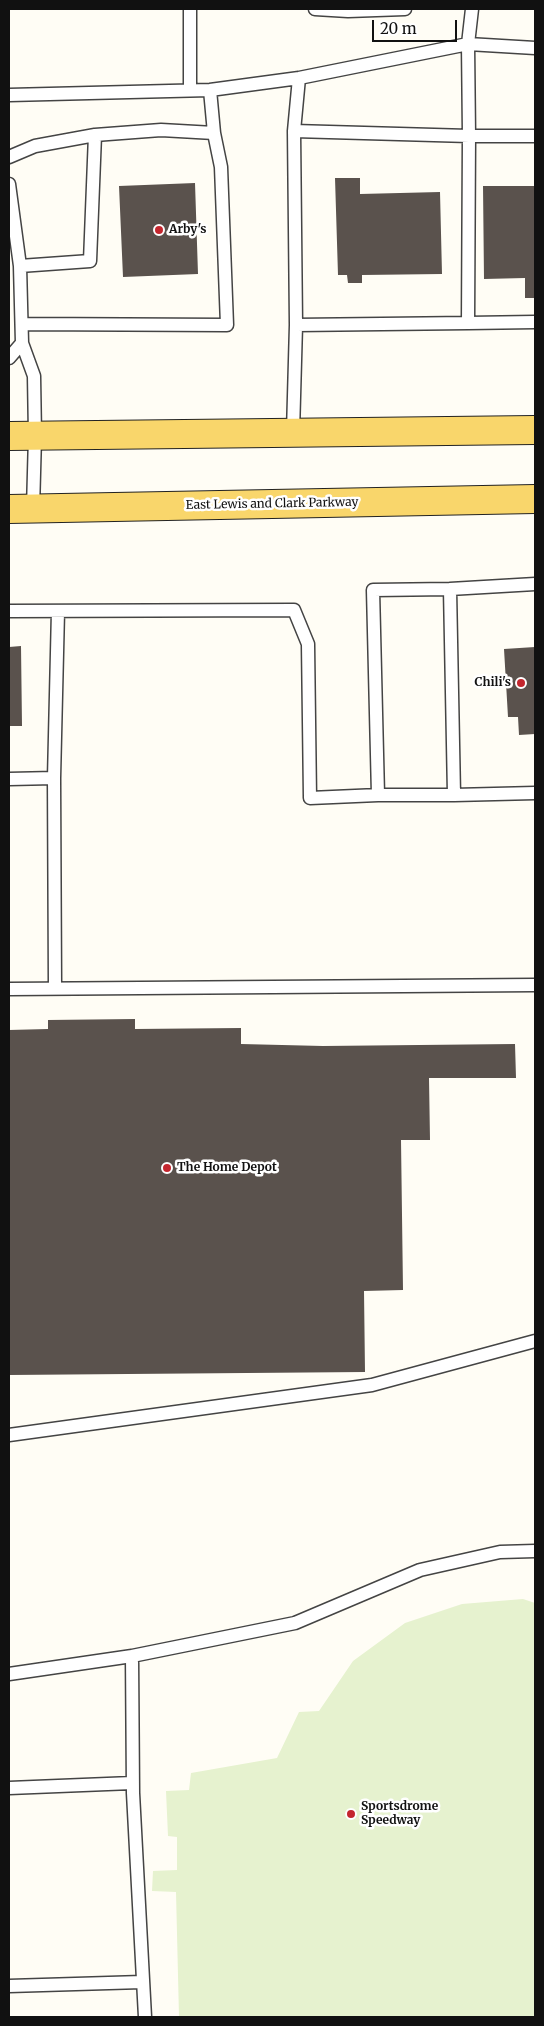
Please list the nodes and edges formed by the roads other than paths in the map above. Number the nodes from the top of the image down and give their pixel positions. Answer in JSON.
{"nodes":[{"id":1,"x":190,"y":9,"type":"edge"},
{"id":2,"x":321,"y":9,"type":"edge"},
{"id":3,"x":404,"y":9,"type":"edge"},
{"id":4,"x":472,"y":9,"type":"edge"},
{"id":5,"x":468,"y":44,"type":"junction"},
{"id":6,"x":535,"y":48,"type":"edge"},
{"id":7,"x":299,"y":78,"type":"junction"},
{"id":8,"x":190,"y":90,"type":"junction"},
{"id":9,"x":210,"y":90,"type":"junction"},
{"id":10,"x":9,"y":95,"type":"edge"},
{"id":11,"x":294,"y":131,"type":"junction"},
{"id":12,"x":214,"y":133,"type":"junction"},
{"id":13,"x":94,"y":135,"type":"junction"},
{"id":14,"x":468,"y":136,"type":"junction"},
{"id":15,"x":535,"y":136,"type":"edge"},
{"id":16,"x":9,"y":157,"type":"edge"},
{"id":17,"x":9,"y":184,"type":"edge"},
{"id":18,"x":20,"y":266,"type":"junction"},
{"id":19,"x":535,"y":322,"type":"edge"},
{"id":20,"x":468,"y":323,"type":"junction"},
{"id":21,"x":22,"y":324,"type":"junction"},
{"id":22,"x":296,"y":325,"type":"junction"},
{"id":23,"x":22,"y":343,"type":"junction"},
{"id":24,"x":9,"y":358,"type":"edge"},
{"id":25,"x":535,"y":430,"type":"edge"},
{"id":26,"x":293,"y":432,"type":"junction"},
{"id":27,"x":9,"y":436,"type":"edge"},
{"id":28,"x":35,"y":436,"type":"junction"},
{"id":29,"x":535,"y":499,"type":"edge"},
{"id":30,"x":21,"y":509,"type":"edge"},
{"id":31,"x":535,"y":584,"type":"edge"},
{"id":32,"x":450,"y":589,"type":"junction"},
{"id":33,"x":9,"y":611,"type":"edge"},
{"id":34,"x":58,"y":611,"type":"junction"},
{"id":35,"x":54,"y":778,"type":"junction"},
{"id":36,"x":9,"y":779,"type":"edge"},
{"id":37,"x":535,"y":793,"type":"edge"},
{"id":38,"x":378,"y":795,"type":"junction"},
{"id":39,"x":454,"y":795,"type":"junction"},
{"id":40,"x":535,"y":985,"type":"edge"},
{"id":41,"x":55,"y":988,"type":"junction"},
{"id":42,"x":9,"y":989,"type":"edge"},
{"id":43,"x":535,"y":1341,"type":"edge"},
{"id":44,"x":9,"y":1435,"type":"edge"},
{"id":45,"x":535,"y":1551,"type":"edge"},
{"id":46,"x":132,"y":1656,"type":"junction"},
{"id":47,"x":9,"y":1674,"type":"edge"},
{"id":48,"x":132,"y":1783,"type":"junction"},
{"id":49,"x":9,"y":1788,"type":"edge"},
{"id":50,"x":142,"y":1982,"type":"junction"},
{"id":51,"x":9,"y":1986,"type":"edge"},
{"id":52,"x":145,"y":2017,"type":"edge"}],
"edges":[{"from":1,"to":8,"type":"lane"},
{"from":2,"to":3,"type":"lane"},
{"from":4,"to":5,"type":"lane"},
{"from":5,"to":6,"type":"lane"},
{"from":5,"to":7,"type":"lane"},
{"from":5,"to":14,"type":"lane"},
{"from":7,"to":9,"type":"lane"},
{"from":7,"to":11,"type":"lane"},
{"from":8,"to":9,"type":"lane"},
{"from":8,"to":10,"type":"lane"},
{"from":9,"to":12,"type":"lane"},
{"from":11,"to":14,"type":"lane"},
{"from":11,"to":22,"type":"lane"},
{"from":12,"to":13,"type":"lane"},
{"from":12,"to":21,"type":"lane"},
{"from":13,"to":16,"type":"lane"},
{"from":13,"to":18,"type":"lane"},
{"from":14,"to":15,"type":"lane"},
{"from":14,"to":20,"type":"lane"},
{"from":17,"to":18,"type":"lane"},
{"from":18,"to":21,"type":"lane"},
{"from":19,"to":20,"type":"lane"},
{"from":20,"to":22,"type":"lane"},
{"from":21,"to":23,"type":"lane"},
{"from":22,"to":26,"type":"lane"},
{"from":23,"to":24,"type":"lane"},
{"from":23,"to":28,"type":"lane"},
{"from":25,"to":26,"type":"main road"},
{"from":26,"to":28,"type":"main road"},
{"from":27,"to":28,"type":"main road"},
{"from":28,"to":30,"type":"lane"},
{"from":29,"to":30,"type":"main road","name":"East Lewis and Clark Parkway"},
{"from":31,"to":32,"type":"lane"},
{"from":32,"to":38,"type":"lane"},
{"from":32,"to":39,"type":"lane"},
{"from":33,"to":34,"type":"lane"},
{"from":34,"to":35,"type":"lane"},
{"from":34,"to":38,"type":"lane"},
{"from":35,"to":36,"type":"lane"},
{"from":35,"to":41,"type":"lane"},
{"from":37,"to":39,"type":"lane"},
{"from":38,"to":39,"type":"lane"},
{"from":40,"to":41,"type":"lane"},
{"from":41,"to":42,"type":"lane"},
{"from":43,"to":44,"type":"lane"},
{"from":45,"to":46,"type":"lane"},
{"from":46,"to":47,"type":"lane"},
{"from":46,"to":48,"type":"lane"},
{"from":48,"to":49,"type":"lane"},
{"from":48,"to":50,"type":"lane"},
{"from":50,"to":51,"type":"lane"},
{"from":50,"to":52,"type":"lane"}]}
